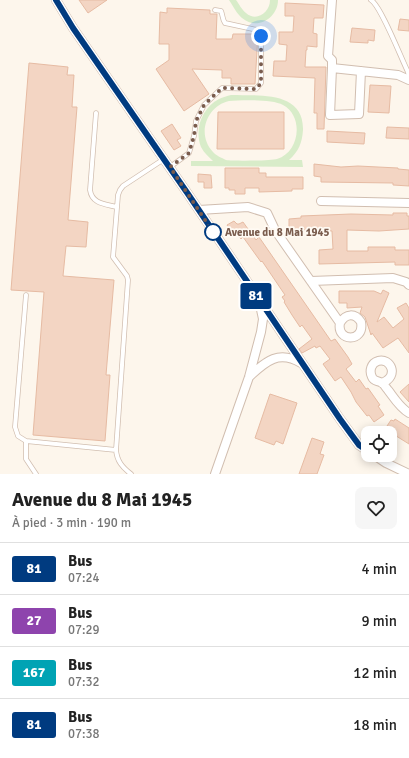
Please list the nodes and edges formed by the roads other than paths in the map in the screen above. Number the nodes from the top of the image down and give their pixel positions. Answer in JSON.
{"nodes":[{"id":1,"x":56,"y":0,"type":"edge"},
{"id":2,"x":332,"y":0,"type":"edge"},
{"id":3,"x":371,"y":0,"type":"edge"},
{"id":4,"x":215,"y":10,"type":"dead end"},
{"id":5,"x":332,"y":68,"type":"junction"},
{"id":6,"x":361,"y":71,"type":"junction"},
{"id":7,"x":409,"y":80,"type":"edge"},
{"id":8,"x":96,"y":113,"type":"dead end"},
{"id":9,"x":164,"y":159,"type":"junction"},
{"id":10,"x":170,"y":167,"type":"junction"},
{"id":11,"x":321,"y":201,"type":"dead end"},
{"id":12,"x":409,"y":203,"type":"edge"},
{"id":13,"x":117,"y":207,"type":"junction"},
{"id":14,"x":199,"y":210,"type":"junction"},
{"id":15,"x":393,"y":278,"type":"junction"},
{"id":16,"x":409,"y":278,"type":"edge"},
{"id":17,"x":311,"y":281,"type":"junction"},
{"id":18,"x":409,"y":285,"type":"edge"},
{"id":19,"x":26,"y":295,"type":"dead end"},
{"id":20,"x":259,"y":300,"type":"junction"},
{"id":21,"x":340,"y":322,"type":"dead end"},
{"id":22,"x":302,"y":364,"type":"junction"},
{"id":23,"x":250,"y":376,"type":"junction"},
{"id":24,"x":382,"y":383,"type":"dead end"},
{"id":25,"x":409,"y":412,"type":"edge"},
{"id":26,"x":26,"y":441,"type":"junction"},
{"id":27,"x":361,"y":446,"type":"edge"},
{"id":28,"x":116,"y":450,"type":"junction"},
{"id":29,"x":384,"y":462,"type":"edge"},
{"id":30,"x":36,"y":474,"type":"edge"},
{"id":31,"x":131,"y":474,"type":"edge"},
{"id":32,"x":215,"y":474,"type":"edge"},
{"id":33,"x":409,"y":474,"type":"edge"}],
"edges":[{"from":1,"to":9,"type":"street"},
{"from":2,"to":5,"type":"street"},
{"from":3,"to":7,"type":"lane"},
{"from":4,"to":10,"type":"lane"},
{"from":5,"to":6,"type":"street"},
{"from":5,"to":6,"type":"street"},
{"from":6,"to":7,"type":"street"},
{"from":8,"to":13,"type":"lane"},
{"from":9,"to":10,"type":"street"},
{"from":9,"to":13,"type":"lane"},
{"from":10,"to":14,"type":"street"},
{"from":11,"to":12,"type":"street"},
{"from":13,"to":28,"type":"lane"},
{"from":14,"to":17,"type":"street"},
{"from":14,"to":20,"type":"street"},
{"from":15,"to":16,"type":"street"},
{"from":15,"to":17,"type":"street"},
{"from":15,"to":18,"type":"street"},
{"from":17,"to":21,"type":"street"},
{"from":19,"to":26,"type":"lane"},
{"from":20,"to":22,"type":"street"},
{"from":20,"to":23,"type":"street"},
{"from":22,"to":23,"type":"street"},
{"from":22,"to":27,"type":"street"},
{"from":23,"to":32,"type":"street"},
{"from":24,"to":25,"type":"street"},
{"from":26,"to":28,"type":"lane"},
{"from":26,"to":30,"type":"lane"},
{"from":28,"to":31,"type":"lane"},
{"from":29,"to":33,"type":"street"}]}
